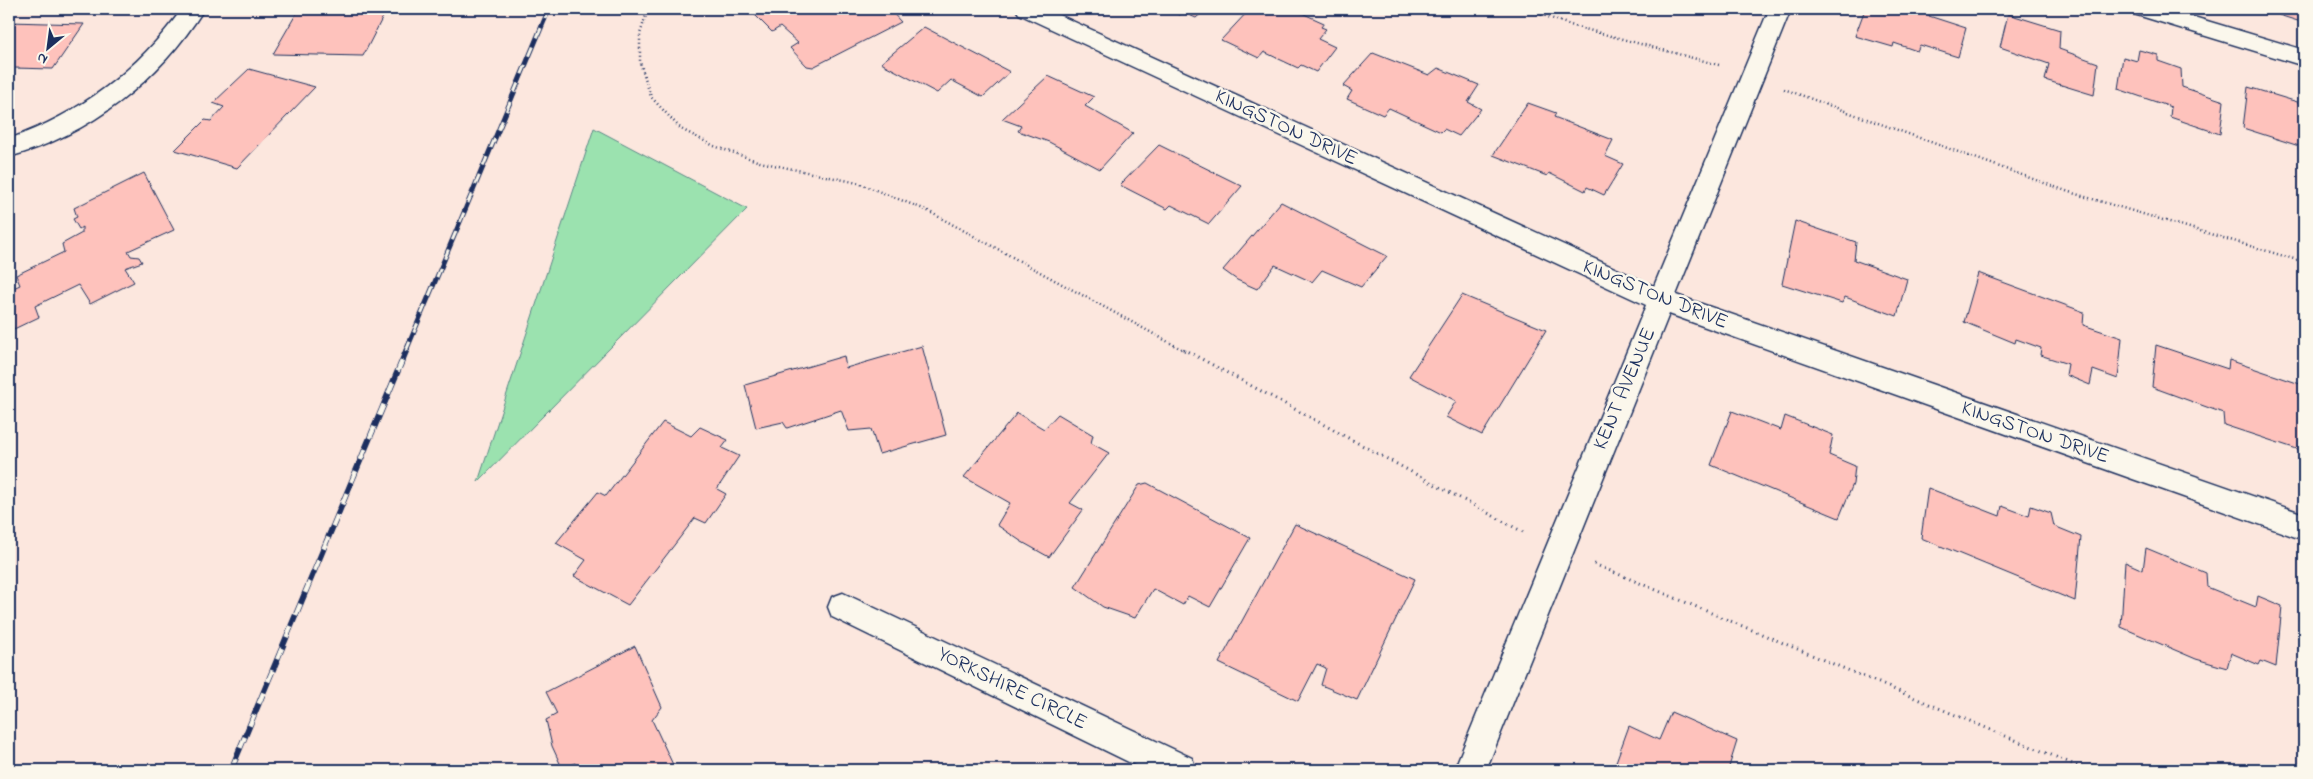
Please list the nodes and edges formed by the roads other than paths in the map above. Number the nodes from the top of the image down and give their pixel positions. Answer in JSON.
{"nodes":[{"id":1,"x":193,"y":9,"type":"edge"},
{"id":2,"x":1027,"y":9,"type":"edge"},
{"id":3,"x":1780,"y":9,"type":"edge"},
{"id":4,"x":2142,"y":9,"type":"edge"},
{"id":5,"x":2304,"y":58,"type":"edge"},
{"id":6,"x":9,"y":148,"type":"edge"},
{"id":7,"x":1662,"y":302,"type":"junction"},
{"id":8,"x":2304,"y":527,"type":"edge"},
{"id":9,"x":843,"y":607,"type":"dead end"},
{"id":10,"x":1180,"y":770,"type":"edge"},
{"id":11,"x":1470,"y":770,"type":"edge"}],
"edges":[{"from":1,"to":6,"type":"street"},
{"from":2,"to":7,"type":"street","name":"KINGSTON DRIVE"},
{"from":3,"to":7,"type":"street","name":"KENT AVENUE"},
{"from":4,"to":5,"type":"street"},
{"from":7,"to":8,"type":"street","name":"KINGSTON DRIVE"},
{"from":7,"to":11,"type":"street","name":"KENT AVENUE"},
{"from":9,"to":10,"type":"street","name":"YORKSHIRE CIRCLE"}]}
